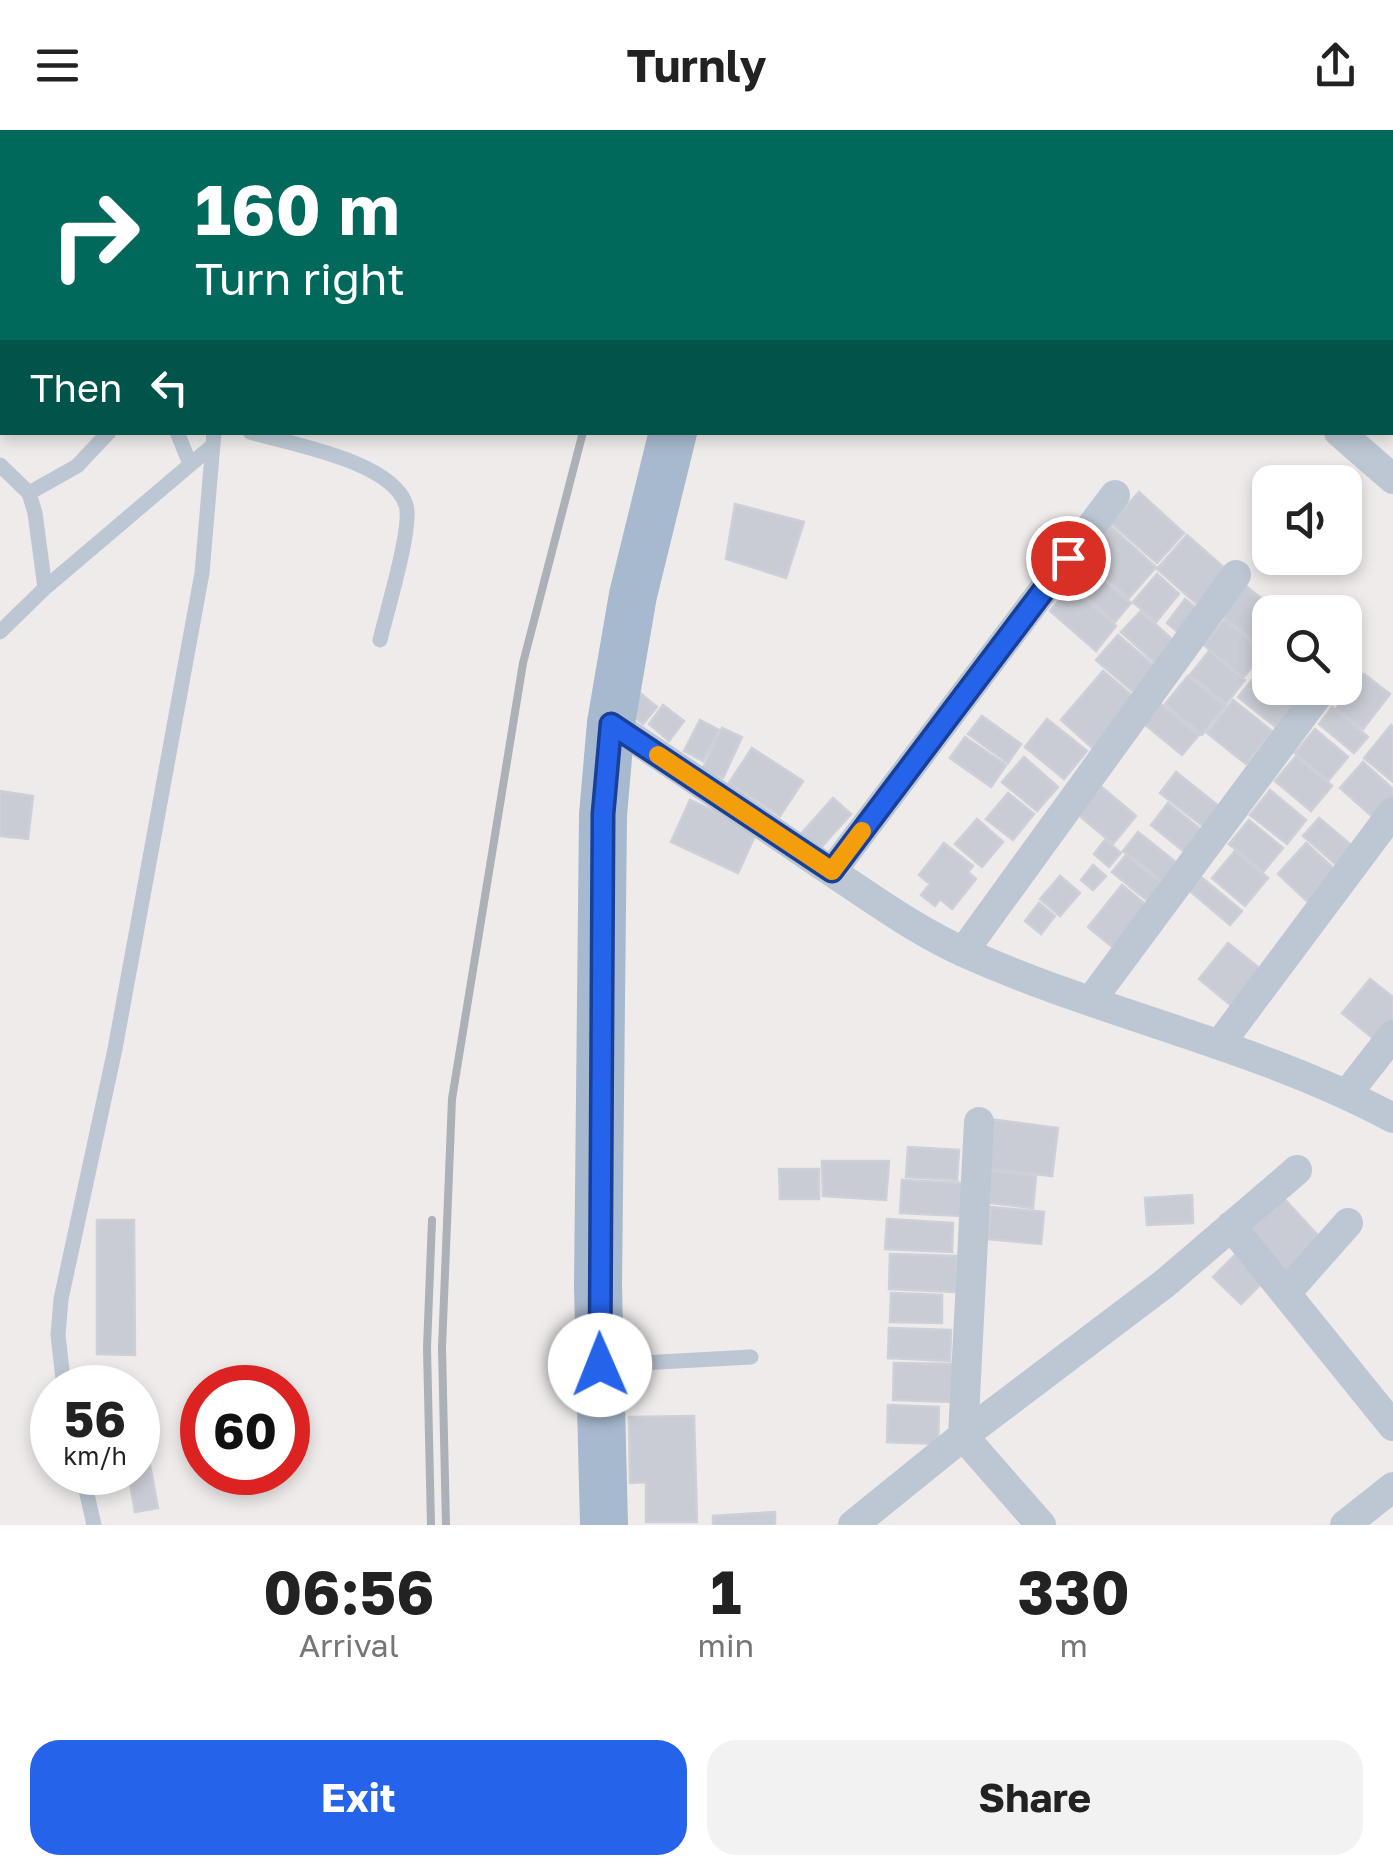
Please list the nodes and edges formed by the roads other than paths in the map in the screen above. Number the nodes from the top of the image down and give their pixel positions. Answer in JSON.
{"nodes":[{"id":1,"x":106,"y":435,"type":"edge"},
{"id":2,"x":178,"y":435,"type":"edge"},
{"id":3,"x":260,"y":435,"type":"edge"},
{"id":4,"x":672,"y":435,"type":"edge"},
{"id":5,"x":1343,"y":435,"type":"edge"},
{"id":6,"x":213,"y":440,"type":"edge"},
{"id":7,"x":190,"y":464,"type":"junction"},
{"id":8,"x":0,"y":465,"type":"edge"},
{"id":9,"x":1393,"y":478,"type":"edge"},
{"id":10,"x":29,"y":493,"type":"junction"},
{"id":11,"x":1115,"y":495,"type":"dead end"},
{"id":12,"x":1236,"y":575,"type":"dead end"},
{"id":13,"x":45,"y":588,"type":"junction"},
{"id":14,"x":0,"y":632,"type":"edge"},
{"id":15,"x":380,"y":640,"type":"dead end"},
{"id":16,"x":1310,"y":705,"type":"edge"},
{"id":17,"x":611,"y":724,"type":"junction"},
{"id":18,"x":1393,"y":812,"type":"edge"},
{"id":19,"x":832,"y":871,"type":"junction"},
{"id":20,"x":963,"y":952,"type":"junction"},
{"id":21,"x":1092,"y":1000,"type":"junction"},
{"id":22,"x":1393,"y":1034,"type":"edge"},
{"id":23,"x":1219,"y":1045,"type":"junction"},
{"id":24,"x":1347,"y":1094,"type":"junction"},
{"id":25,"x":1393,"y":1118,"type":"edge"},
{"id":26,"x":979,"y":1122,"type":"dead end"},
{"id":27,"x":1298,"y":1170,"type":"dead end"},
{"id":28,"x":1348,"y":1222,"type":"dead end"},
{"id":29,"x":1232,"y":1226,"type":"junction"},
{"id":30,"x":1286,"y":1293,"type":"junction"},
{"id":31,"x":750,"y":1358,"type":"dead end"},
{"id":32,"x":61,"y":1365,"type":"edge"},
{"id":33,"x":600,"y":1365,"type":"junction"},
{"id":34,"x":1393,"y":1426,"type":"edge"},
{"id":35,"x":963,"y":1436,"type":"junction"},
{"id":36,"x":1393,"y":1487,"type":"edge"},
{"id":37,"x":87,"y":1495,"type":"edge"},
{"id":38,"x":1027,"y":1520,"type":"edge"},
{"id":39,"x":94,"y":1525,"type":"edge"},
{"id":40,"x":604,"y":1525,"type":"edge"},
{"id":41,"x":854,"y":1525,"type":"edge"},
{"id":42,"x":1344,"y":1525,"type":"edge"}],
"edges":[{"from":1,"to":10,"type":"lane"},
{"from":2,"to":7,"type":"lane"},
{"from":3,"to":15,"type":"lane"},
{"from":4,"to":17,"type":"main road"},
{"from":5,"to":9,"type":"street"},
{"from":6,"to":7,"type":"lane"},
{"from":6,"to":32,"type":"lane"},
{"from":7,"to":13,"type":"lane"},
{"from":8,"to":10,"type":"lane"},
{"from":10,"to":13,"type":"lane"},
{"from":11,"to":19,"type":"street"},
{"from":12,"to":20,"type":"street"},
{"from":13,"to":14,"type":"lane"},
{"from":16,"to":21,"type":"street"},
{"from":17,"to":19,"type":"street"},
{"from":17,"to":33,"type":"main road"},
{"from":18,"to":23,"type":"street"},
{"from":19,"to":20,"type":"street"},
{"from":20,"to":21,"type":"street"},
{"from":21,"to":23,"type":"street"},
{"from":22,"to":24,"type":"street"},
{"from":23,"to":24,"type":"street"},
{"from":24,"to":25,"type":"street"},
{"from":26,"to":35,"type":"street"},
{"from":27,"to":29,"type":"street"},
{"from":28,"to":30,"type":"street"},
{"from":29,"to":30,"type":"street"},
{"from":29,"to":35,"type":"street"},
{"from":30,"to":34,"type":"street"},
{"from":31,"to":33,"type":"lane"},
{"from":33,"to":40,"type":"main road"},
{"from":35,"to":38,"type":"street"},
{"from":35,"to":41,"type":"street"},
{"from":36,"to":42,"type":"street"},
{"from":37,"to":39,"type":"lane"}]}
